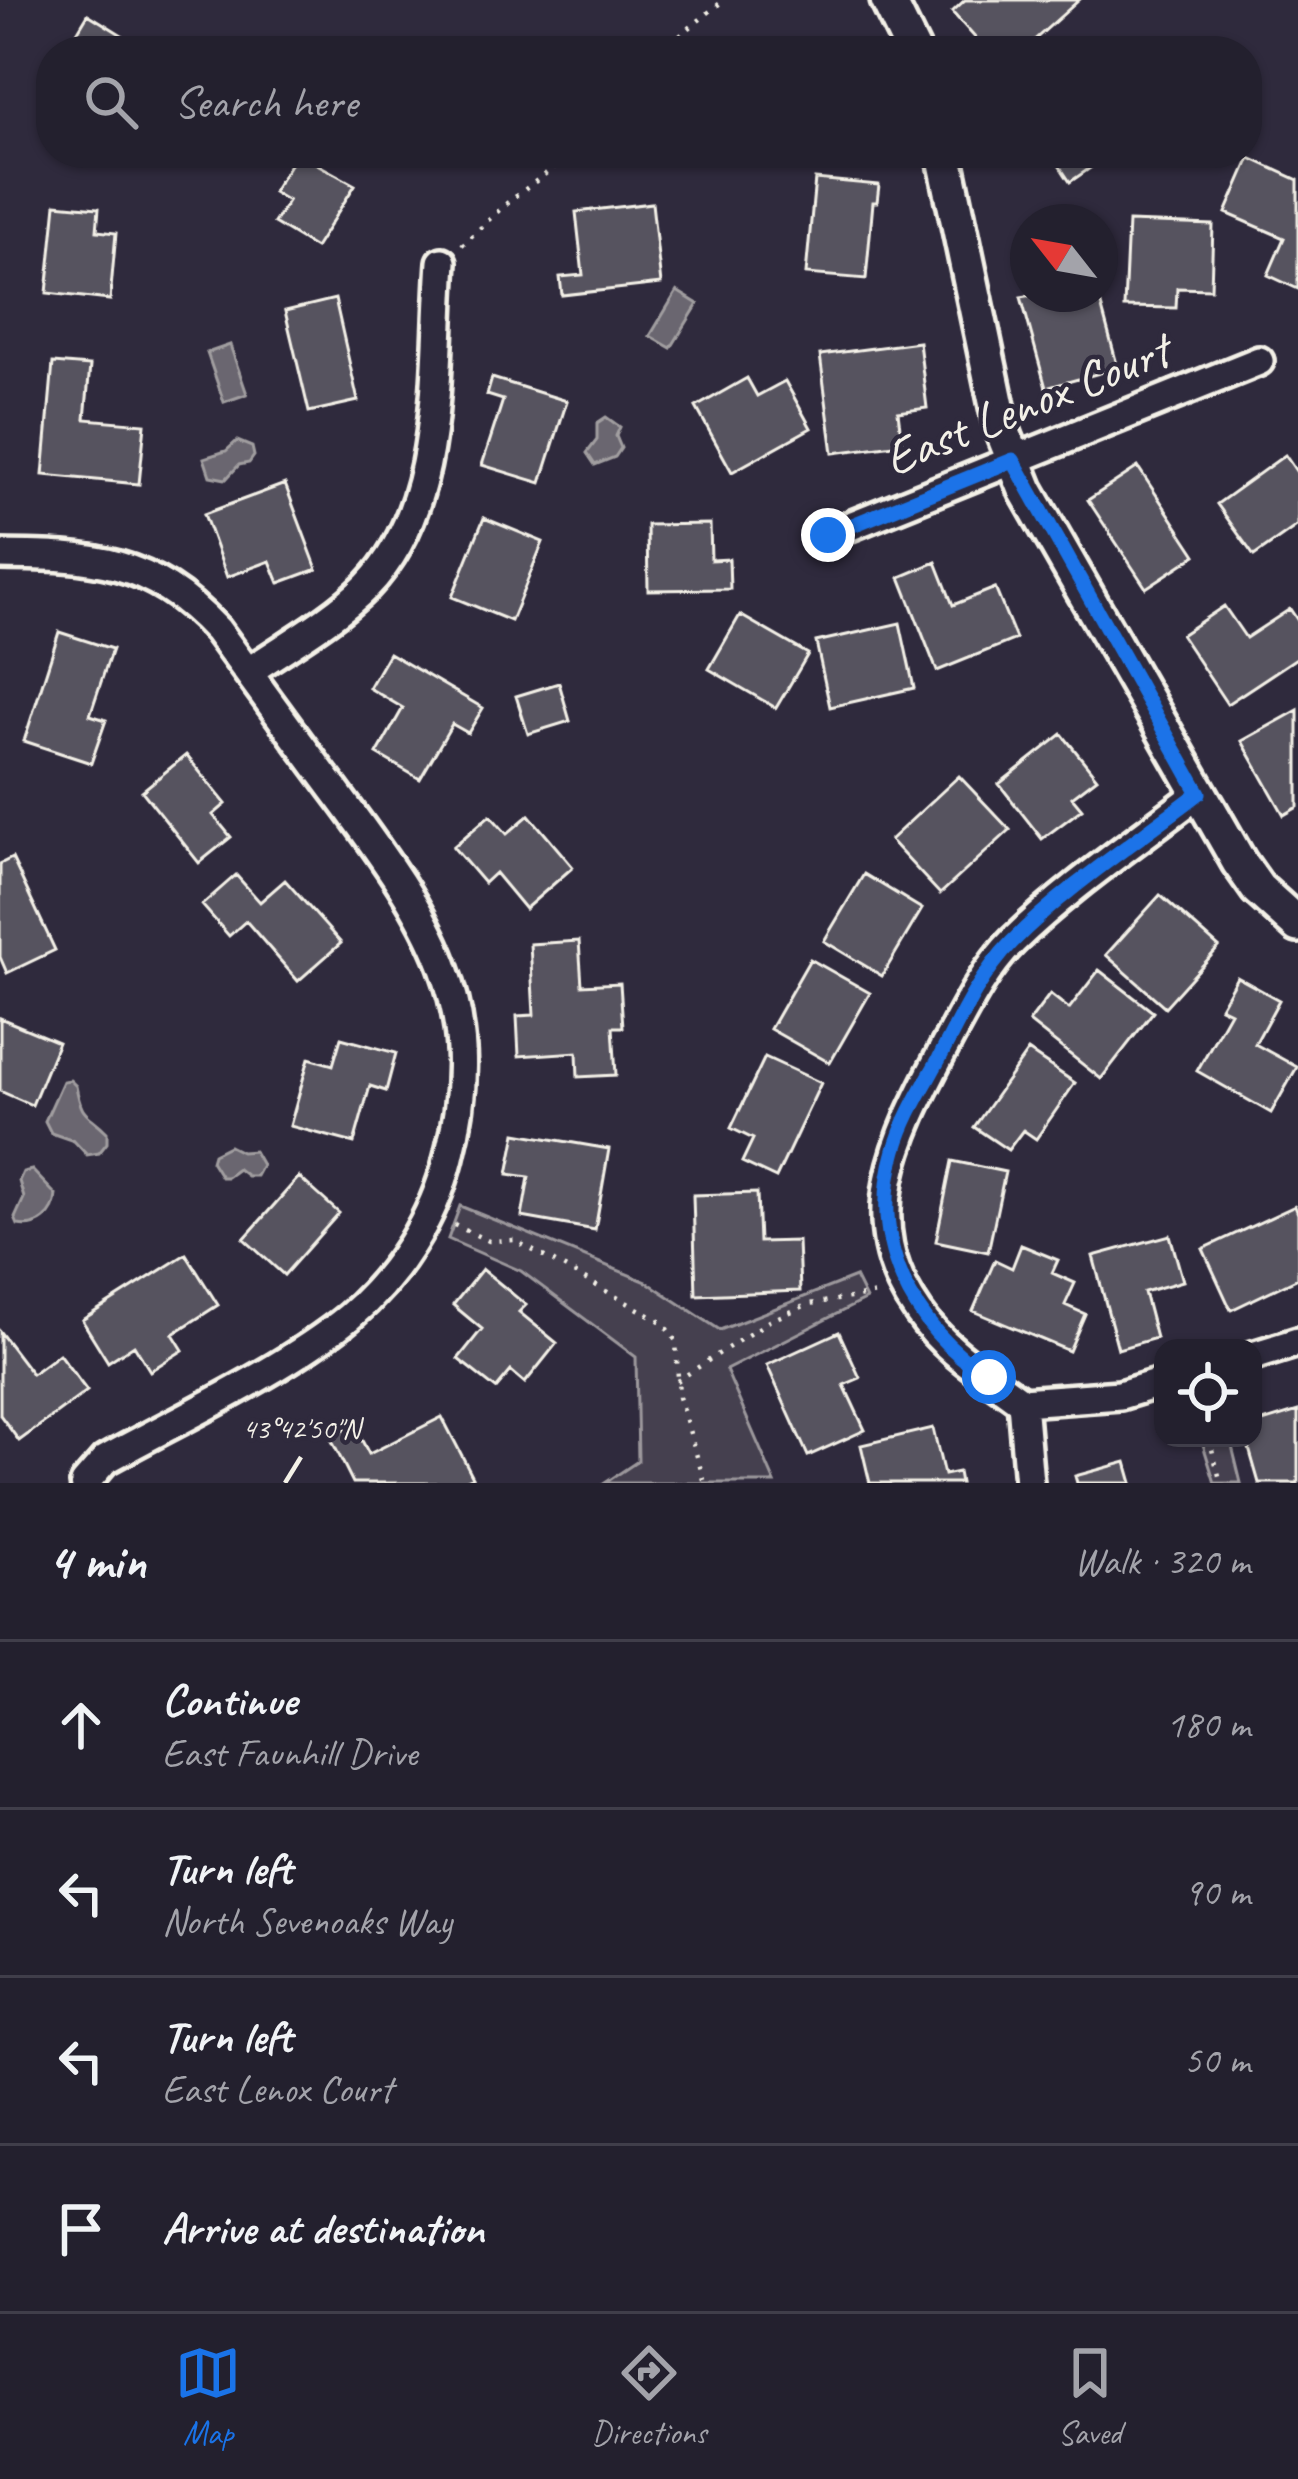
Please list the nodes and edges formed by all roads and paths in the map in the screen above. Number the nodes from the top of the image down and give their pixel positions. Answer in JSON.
{"nodes":[{"id":1,"x":724,"y":0,"type":"edge"},
{"id":2,"x":888,"y":0,"type":"edge"},
{"id":3,"x":680,"y":36,"type":"edge"},
{"id":4,"x":906,"y":36,"type":"edge"},
{"id":5,"x":553,"y":168,"type":"edge"},
{"id":6,"x":947,"y":168,"type":"edge"},
{"id":7,"x":442,"y":262,"type":"joint"},
{"id":8,"x":1259,"y":361,"type":"dead end"},
{"id":9,"x":1013,"y":460,"type":"junction"},
{"id":10,"x":828,"y":535,"type":"dead end"},
{"id":11,"x":0,"y":555,"type":"edge"},
{"id":12,"x":248,"y":672,"type":"junction"},
{"id":13,"x":1199,"y":793,"type":"junction"},
{"id":14,"x":1298,"y":925,"type":"edge"},
{"id":15,"x":429,"y":1214,"type":"junction"},
{"id":16,"x":906,"y":1290,"type":"junction"},
{"id":17,"x":1298,"y":1342,"type":"edge"},
{"id":18,"x":1262,"y":1353,"type":"edge"},
{"id":19,"x":677,"y":1381,"type":"junction"},
{"id":20,"x":1154,"y":1385,"type":"edge"},
{"id":21,"x":1022,"y":1402,"type":"junction"},
{"id":22,"x":1211,"y":1447,"type":"edge"},
{"id":23,"x":85,"y":1483,"type":"edge"},
{"id":24,"x":705,"y":1483,"type":"edge"},
{"id":25,"x":1029,"y":1483,"type":"edge"},
{"id":26,"x":1221,"y":1483,"type":"edge"}],
"edges":[{"from":1,"to":3,"type":"path"},
{"from":2,"to":4,"type":"street"},
{"from":5,"to":7,"type":"path"},
{"from":6,"to":9,"type":"street"},
{"from":7,"to":12,"type":"street"},
{"from":8,"to":9,"type":"street","name":"East Lenox Court"},
{"from":9,"to":10,"type":"street","name":"East Lenox Court"},
{"from":9,"to":13,"type":"street"},
{"from":11,"to":12,"type":"street"},
{"from":12,"to":15,"type":"street"},
{"from":13,"to":14,"type":"street"},
{"from":13,"to":16,"type":"street"},
{"from":15,"to":19,"type":"path"},
{"from":15,"to":23,"type":"street"},
{"from":16,"to":19,"type":"path"},
{"from":16,"to":21,"type":"street"},
{"from":17,"to":18,"type":"street"},
{"from":19,"to":24,"type":"path"},
{"from":20,"to":21,"type":"street"},
{"from":21,"to":25,"type":"street"},
{"from":22,"to":26,"type":"path"}]}
